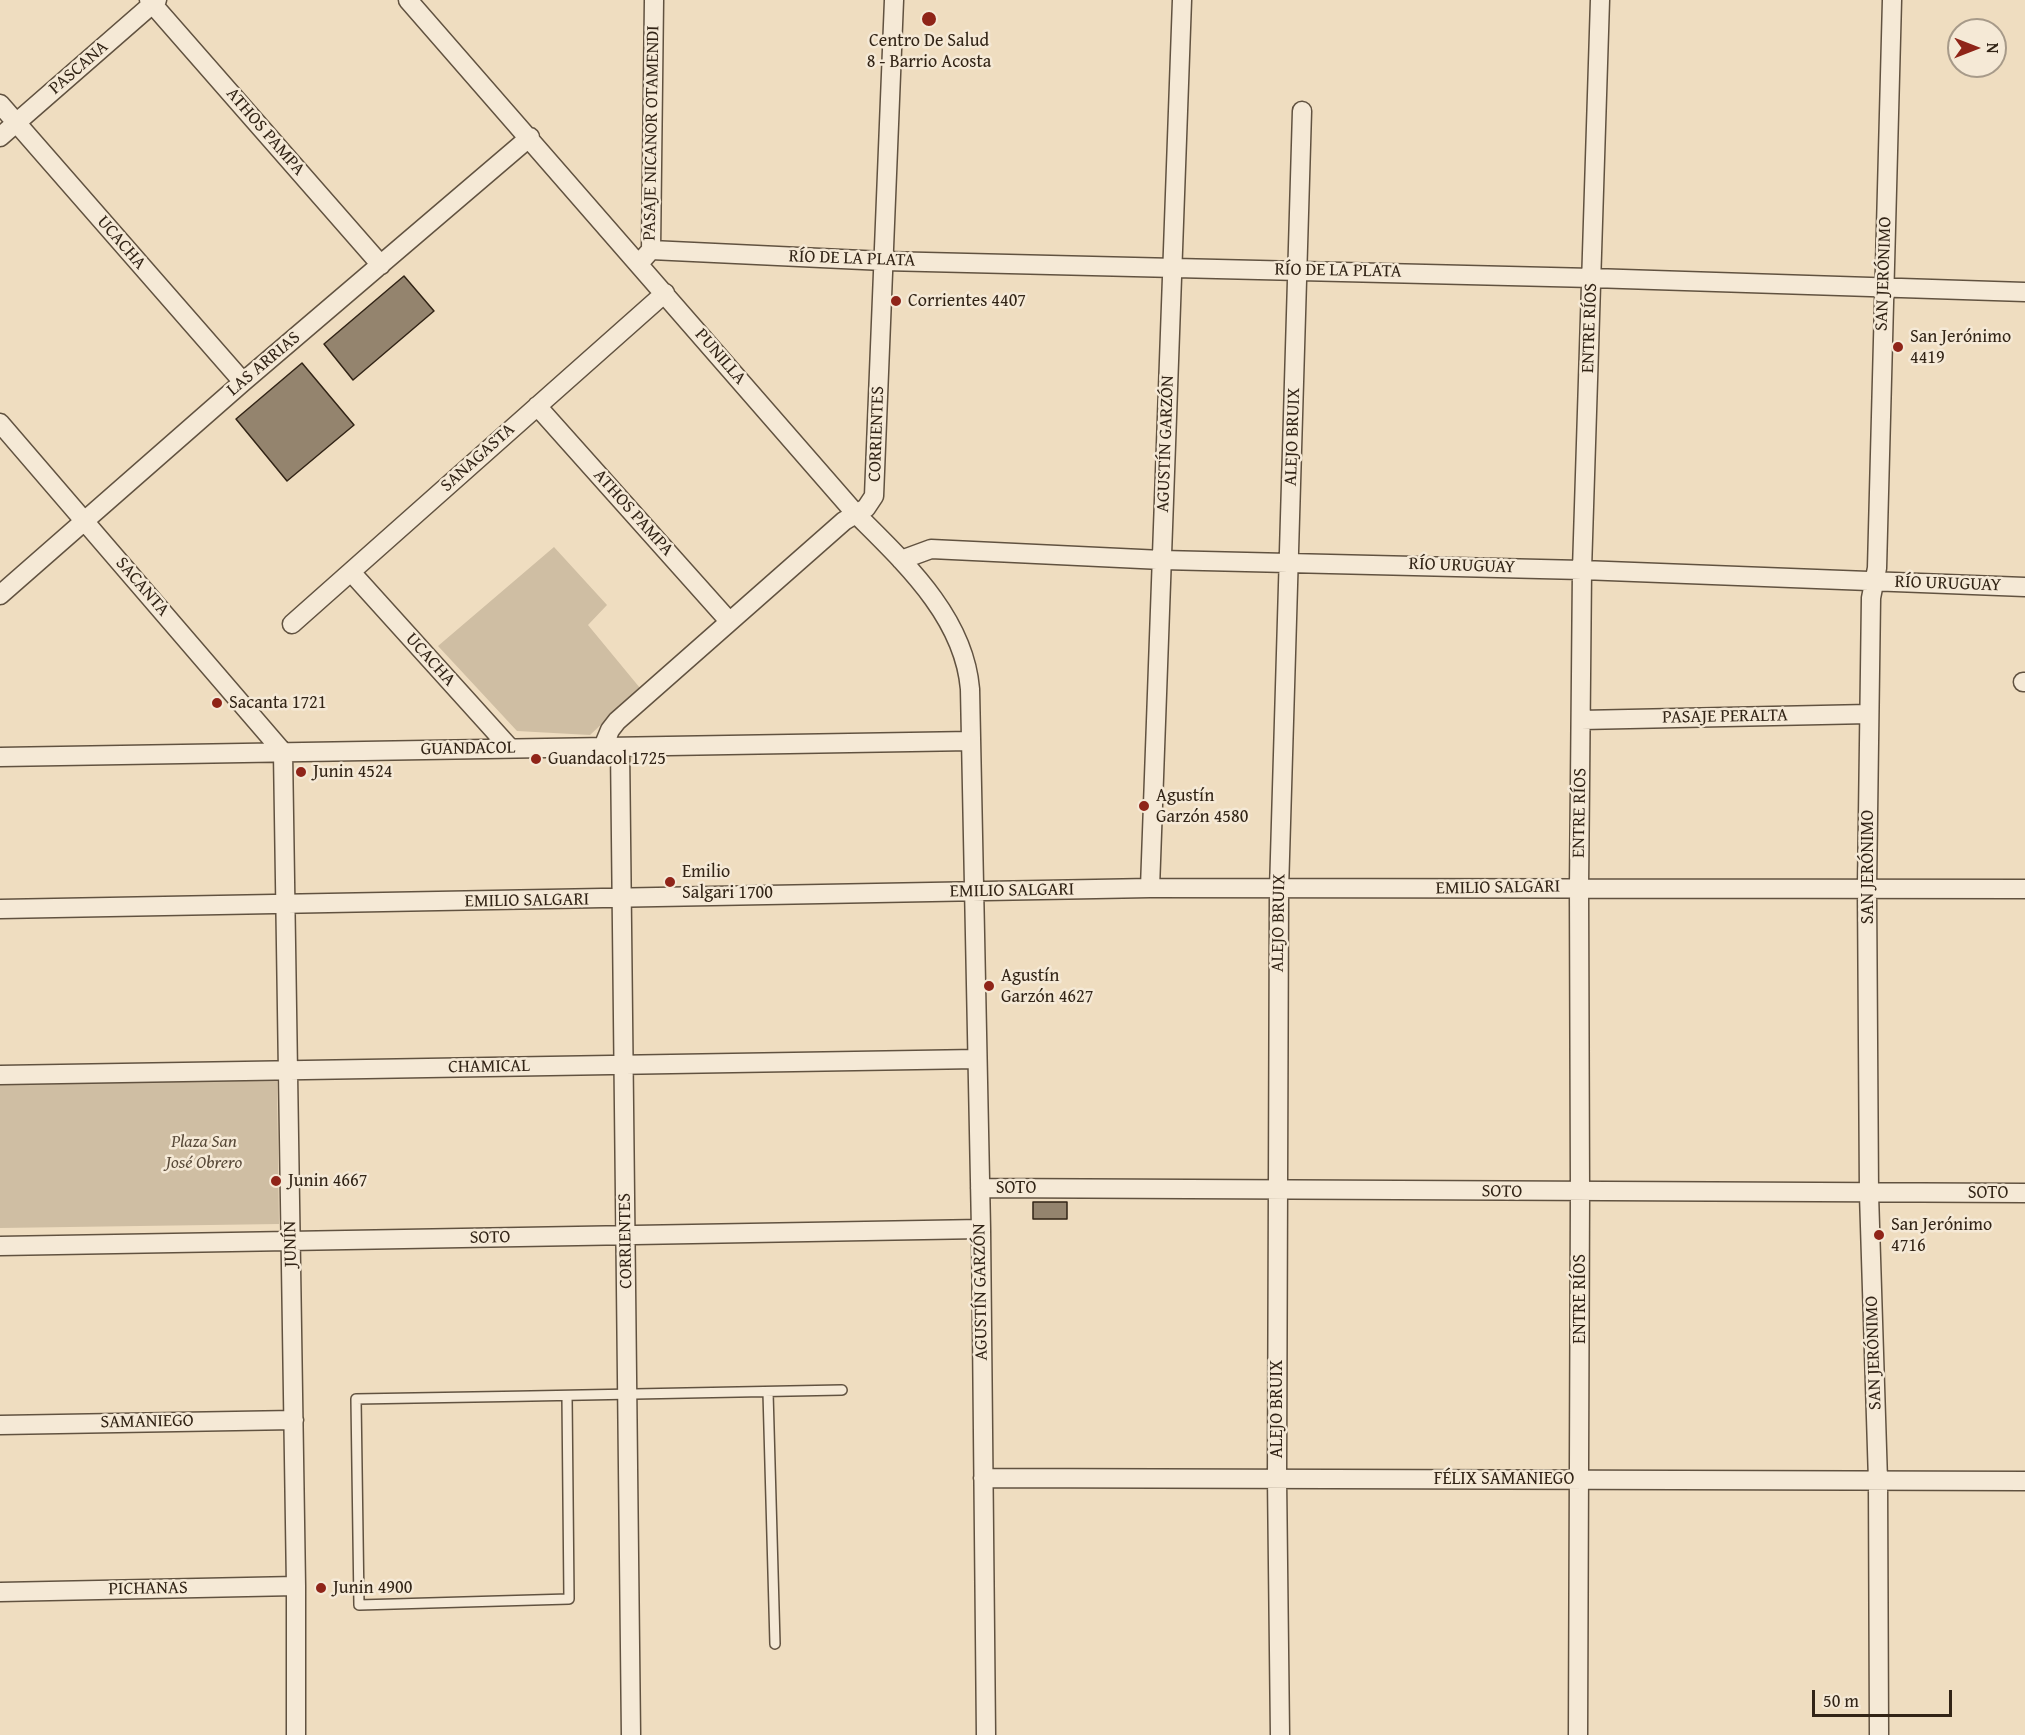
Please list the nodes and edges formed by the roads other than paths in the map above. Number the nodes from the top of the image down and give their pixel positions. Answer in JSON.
{"nodes":[{"id":1,"x":408,"y":0,"type":"edge"},
{"id":2,"x":654,"y":0,"type":"edge"},
{"id":3,"x":894,"y":0,"type":"edge"},
{"id":4,"x":1182,"y":0,"type":"edge"},
{"id":5,"x":1600,"y":0,"type":"edge"},
{"id":6,"x":1892,"y":0,"type":"edge"},
{"id":7,"x":153,"y":1,"type":"edge"},
{"id":8,"x":0,"y":104,"type":"edge"},
{"id":9,"x":1302,"y":111,"type":"dead end"},
{"id":10,"x":16,"y":123,"type":"junction"},
{"id":11,"x":0,"y":136,"type":"edge"},
{"id":12,"x":530,"y":137,"type":"junction"},
{"id":13,"x":646,"y":256,"type":"junction"},
{"id":14,"x":884,"y":261,"type":"junction"},
{"id":15,"x":381,"y":265,"type":"junction"},
{"id":16,"x":1172,"y":268,"type":"junction"},
{"id":17,"x":1298,"y":270,"type":"junction"},
{"id":18,"x":1592,"y":278,"type":"junction"},
{"id":19,"x":1884,"y":289,"type":"junction"},
{"id":20,"x":2025,"y":292,"type":"edge"},
{"id":21,"x":665,"y":293,"type":"junction"},
{"id":22,"x":243,"y":382,"type":"junction"},
{"id":23,"x":537,"y":406,"type":"junction"},
{"id":24,"x":0,"y":423,"type":"edge"},
{"id":25,"x":856,"y":514,"type":"junction"},
{"id":26,"x":84,"y":520,"type":"junction"},
{"id":27,"x":901,"y":560,"type":"junction"},
{"id":28,"x":1162,"y":560,"type":"junction"},
{"id":29,"x":1289,"y":562,"type":"junction"},
{"id":30,"x":1582,"y":570,"type":"junction"},
{"id":31,"x":351,"y":572,"type":"junction"},
{"id":32,"x":1875,"y":581,"type":"junction"},
{"id":33,"x":2025,"y":587,"type":"edge"},
{"id":34,"x":0,"y":595,"type":"edge"},
{"id":35,"x":729,"y":621,"type":"junction"},
{"id":36,"x":292,"y":624,"type":"dead end"},
{"id":37,"x":1869,"y":714,"type":"junction"},
{"id":38,"x":1581,"y":720,"type":"junction"},
{"id":39,"x":971,"y":741,"type":"junction"},
{"id":40,"x":611,"y":747,"type":"junction"},
{"id":41,"x":510,"y":748,"type":"junction"},
{"id":42,"x":283,"y":752,"type":"junction"},
{"id":43,"x":0,"y":757,"type":"edge"},
{"id":44,"x":1578,"y":887,"type":"junction"},
{"id":45,"x":1150,"y":888,"type":"junction"},
{"id":46,"x":1868,"y":888,"type":"junction"},
{"id":47,"x":2025,"y":889,"type":"edge"},
{"id":48,"x":1279,"y":890,"type":"junction"},
{"id":49,"x":974,"y":892,"type":"junction"},
{"id":50,"x":622,"y":899,"type":"junction"},
{"id":51,"x":285,"y":904,"type":"junction"},
{"id":52,"x":0,"y":909,"type":"edge"},
{"id":53,"x":977,"y":1059,"type":"junction"},
{"id":54,"x":624,"y":1064,"type":"junction"},
{"id":55,"x":288,"y":1070,"type":"junction"},
{"id":56,"x":0,"y":1075,"type":"edge"},
{"id":57,"x":980,"y":1188,"type":"junction"},
{"id":58,"x":1278,"y":1189,"type":"junction"},
{"id":59,"x":1580,"y":1193,"type":"junction"},
{"id":60,"x":2025,"y":1193,"type":"edge"},
{"id":61,"x":1869,"y":1194,"type":"junction"},
{"id":62,"x":981,"y":1229,"type":"junction"},
{"id":63,"x":626,"y":1235,"type":"junction"},
{"id":64,"x":291,"y":1241,"type":"junction"},
{"id":65,"x":0,"y":1246,"type":"edge"},
{"id":66,"x":842,"y":1390,"type":"dead end"},
{"id":67,"x":768,"y":1392,"type":"junction"},
{"id":68,"x":627,"y":1394,"type":"junction"},
{"id":69,"x":567,"y":1395,"type":"junction"},
{"id":70,"x":294,"y":1420,"type":"junction"},
{"id":71,"x":0,"y":1425,"type":"edge"},
{"id":72,"x":983,"y":1478,"type":"junction"},
{"id":73,"x":1277,"y":1478,"type":"junction"},
{"id":74,"x":1578,"y":1480,"type":"junction"},
{"id":75,"x":1878,"y":1481,"type":"junction"},
{"id":76,"x":2025,"y":1481,"type":"edge"},
{"id":77,"x":296,"y":1586,"type":"junction"},
{"id":78,"x":0,"y":1592,"type":"edge"},
{"id":79,"x":775,"y":1644,"type":"dead end"},
{"id":80,"x":296,"y":1735,"type":"edge"},
{"id":81,"x":632,"y":1735,"type":"edge"},
{"id":82,"x":986,"y":1735,"type":"edge"},
{"id":83,"x":1280,"y":1735,"type":"edge"},
{"id":84,"x":1578,"y":1735,"type":"edge"},
{"id":85,"x":1879,"y":1735,"type":"edge"}],
"edges":[{"from":1,"to":12,"type":"street","name":"PUNILLA"},
{"from":2,"to":13,"type":"street","name":"PASAJE NICANOR OTAMENDI"},
{"from":3,"to":14,"type":"street","name":"CORRIENTES"},
{"from":4,"to":16,"type":"street","name":"AGUSTÍN GARZÓN"},
{"from":5,"to":18,"type":"street","name":"ENTRE RÍOS"},
{"from":6,"to":19,"type":"street","name":"SAN JERÓNIMO"},
{"from":7,"to":10,"type":"street","name":"PASCANA"},
{"from":7,"to":15,"type":"street","name":"ATHOS PAMPA"},
{"from":8,"to":10,"type":"street","name":"UCACHA"},
{"from":9,"to":17,"type":"street","name":"ALEJO BRUIX"},
{"from":10,"to":11,"type":"street","name":"PASCANA"},
{"from":10,"to":22,"type":"street","name":"UCACHA"},
{"from":12,"to":13,"type":"street","name":"PUNILLA"},
{"from":12,"to":15,"type":"street","name":"LAS ARRIAS"},
{"from":13,"to":14,"type":"street","name":"RÍO DE LA PLATA"},
{"from":13,"to":21,"type":"street","name":"PUNILLA"},
{"from":14,"to":16,"type":"street","name":"RÍO DE LA PLATA"},
{"from":14,"to":25,"type":"street","name":"CORRIENTES"},
{"from":15,"to":22,"type":"street","name":"LAS ARRIAS"},
{"from":16,"to":17,"type":"street","name":"RÍO DE LA PLATA"},
{"from":16,"to":28,"type":"street","name":"AGUSTÍN GARZÓN"},
{"from":17,"to":18,"type":"street","name":"RÍO DE LA PLATA"},
{"from":17,"to":29,"type":"street","name":"ALEJO BRUIX"},
{"from":18,"to":19,"type":"street","name":"RÍO DE LA PLATA"},
{"from":18,"to":30,"type":"street","name":"ENTRE RÍOS"},
{"from":19,"to":20,"type":"street","name":"RÍO DE LA PLATA"},
{"from":19,"to":32,"type":"street","name":"SAN JERÓNIMO"},
{"from":21,"to":23,"type":"street","name":"SANAGASTA"},
{"from":21,"to":25,"type":"street","name":"PUNILLA"},
{"from":22,"to":26,"type":"street","name":"LAS ARRIAS"},
{"from":23,"to":31,"type":"street","name":"SANAGASTA"},
{"from":23,"to":35,"type":"street","name":"ATHOS PAMPA"},
{"from":24,"to":26,"type":"street","name":"SACANTA"},
{"from":25,"to":27,"type":"street","name":"PUNILLA"},
{"from":25,"to":35,"type":"street","name":"CORRIENTES"},
{"from":26,"to":34,"type":"street","name":"LAS ARRIAS"},
{"from":26,"to":42,"type":"street","name":"SACANTA"},
{"from":27,"to":28,"type":"street","name":"RÍO URUGUAY"},
{"from":27,"to":39,"type":"street","name":"PUNILLA"},
{"from":28,"to":29,"type":"street","name":"RÍO URUGUAY"},
{"from":28,"to":45,"type":"street","name":"AGUSTÍN GARZÓN"},
{"from":29,"to":30,"type":"street","name":"RÍO URUGUAY"},
{"from":29,"to":48,"type":"street","name":"ALEJO BRUIX"},
{"from":30,"to":32,"type":"street","name":"RÍO URUGUAY"},
{"from":30,"to":38,"type":"street","name":"ENTRE RÍOS"},
{"from":31,"to":36,"type":"street","name":"SANAGASTA"},
{"from":31,"to":41,"type":"street","name":"UCACHA"},
{"from":32,"to":33,"type":"street","name":"RÍO URUGUAY"},
{"from":32,"to":37,"type":"street","name":"SAN JERÓNIMO"},
{"from":35,"to":40,"type":"street","name":"CORRIENTES"},
{"from":37,"to":38,"type":"street","name":"PASAJE PERALTA"},
{"from":37,"to":46,"type":"street","name":"SAN JERÓNIMO"},
{"from":38,"to":44,"type":"street","name":"ENTRE RÍOS"},
{"from":39,"to":40,"type":"street","name":"GUANDACOL"},
{"from":39,"to":49,"type":"street","name":"AGUSTÍN GARZÓN"},
{"from":40,"to":41,"type":"street","name":"GUANDACOL"},
{"from":40,"to":50,"type":"street","name":"CORRIENTES"},
{"from":41,"to":42,"type":"street","name":"GUANDACOL"},
{"from":42,"to":43,"type":"street","name":"GUANDACOL"},
{"from":42,"to":51,"type":"street","name":"JUNÍN"},
{"from":44,"to":46,"type":"street","name":"EMILIO SALGARI"},
{"from":44,"to":48,"type":"street","name":"EMILIO SALGARI"},
{"from":44,"to":59,"type":"street","name":"ENTRE RÍOS"},
{"from":45,"to":48,"type":"street","name":"EMILIO SALGARI"},
{"from":45,"to":49,"type":"street","name":"EMILIO SALGARI"},
{"from":46,"to":47,"type":"street","name":"EMILIO SALGARI"},
{"from":46,"to":61,"type":"street","name":"SAN JERÓNIMO"},
{"from":48,"to":58,"type":"street","name":"ALEJO BRUIX"},
{"from":49,"to":50,"type":"street","name":"EMILIO SALGARI"},
{"from":49,"to":53,"type":"street","name":"AGUSTÍN GARZÓN"},
{"from":50,"to":51,"type":"street","name":"EMILIO SALGARI"},
{"from":50,"to":54,"type":"street","name":"CORRIENTES"},
{"from":51,"to":52,"type":"street","name":"EMILIO SALGARI"},
{"from":51,"to":55,"type":"street","name":"JUNÍN"},
{"from":53,"to":54,"type":"street","name":"CHAMICAL"},
{"from":53,"to":57,"type":"street","name":"AGUSTÍN GARZÓN"},
{"from":54,"to":55,"type":"street","name":"CHAMICAL"},
{"from":54,"to":63,"type":"street","name":"CORRIENTES"},
{"from":55,"to":56,"type":"street","name":"CHAMICAL"},
{"from":55,"to":64,"type":"street","name":"JUNÍN"},
{"from":57,"to":58,"type":"street","name":"SOTO"},
{"from":57,"to":62,"type":"street","name":"AGUSTÍN GARZÓN"},
{"from":58,"to":59,"type":"street","name":"SOTO"},
{"from":58,"to":73,"type":"street","name":"ALEJO BRUIX"},
{"from":59,"to":61,"type":"street","name":"SOTO"},
{"from":59,"to":74,"type":"street","name":"ENTRE RÍOS"},
{"from":60,"to":61,"type":"street","name":"SOTO"},
{"from":61,"to":75,"type":"street","name":"SAN JERÓNIMO"},
{"from":62,"to":63,"type":"street","name":"SOTO"},
{"from":62,"to":72,"type":"street","name":"AGUSTÍN GARZÓN"},
{"from":63,"to":64,"type":"street","name":"SOTO"},
{"from":63,"to":68,"type":"street","name":"CORRIENTES"},
{"from":64,"to":65,"type":"street","name":"SOTO"},
{"from":64,"to":70,"type":"street","name":"JUNÍN"},
{"from":66,"to":67,"type":"lane"},
{"from":67,"to":68,"type":"lane"},
{"from":67,"to":79,"type":"lane"},
{"from":68,"to":69,"type":"lane"},
{"from":68,"to":81,"type":"street","name":"CORRIENTES"},
{"from":69,"to":69,"type":"lane"},
{"from":70,"to":71,"type":"street","name":"SAMANIEGO"},
{"from":70,"to":77,"type":"street","name":"JUNÍN"},
{"from":72,"to":73,"type":"street","name":"FÉLIX SAMANIEGO"},
{"from":72,"to":82,"type":"street","name":"AGUSTÍN GARZÓN"},
{"from":73,"to":74,"type":"street","name":"FÉLIX SAMANIEGO"},
{"from":73,"to":83,"type":"street","name":"ALEJO BRUIX"},
{"from":74,"to":75,"type":"street","name":"FÉLIX SAMANIEGO"},
{"from":74,"to":84,"type":"street","name":"ENTRE RÍOS"},
{"from":75,"to":76,"type":"street","name":"FÉLIX SAMANIEGO"},
{"from":75,"to":85,"type":"street","name":"SAN JERÓNIMO"},
{"from":77,"to":78,"type":"street","name":"PICHANAS"},
{"from":77,"to":80,"type":"street","name":"JUNÍN"}]}
